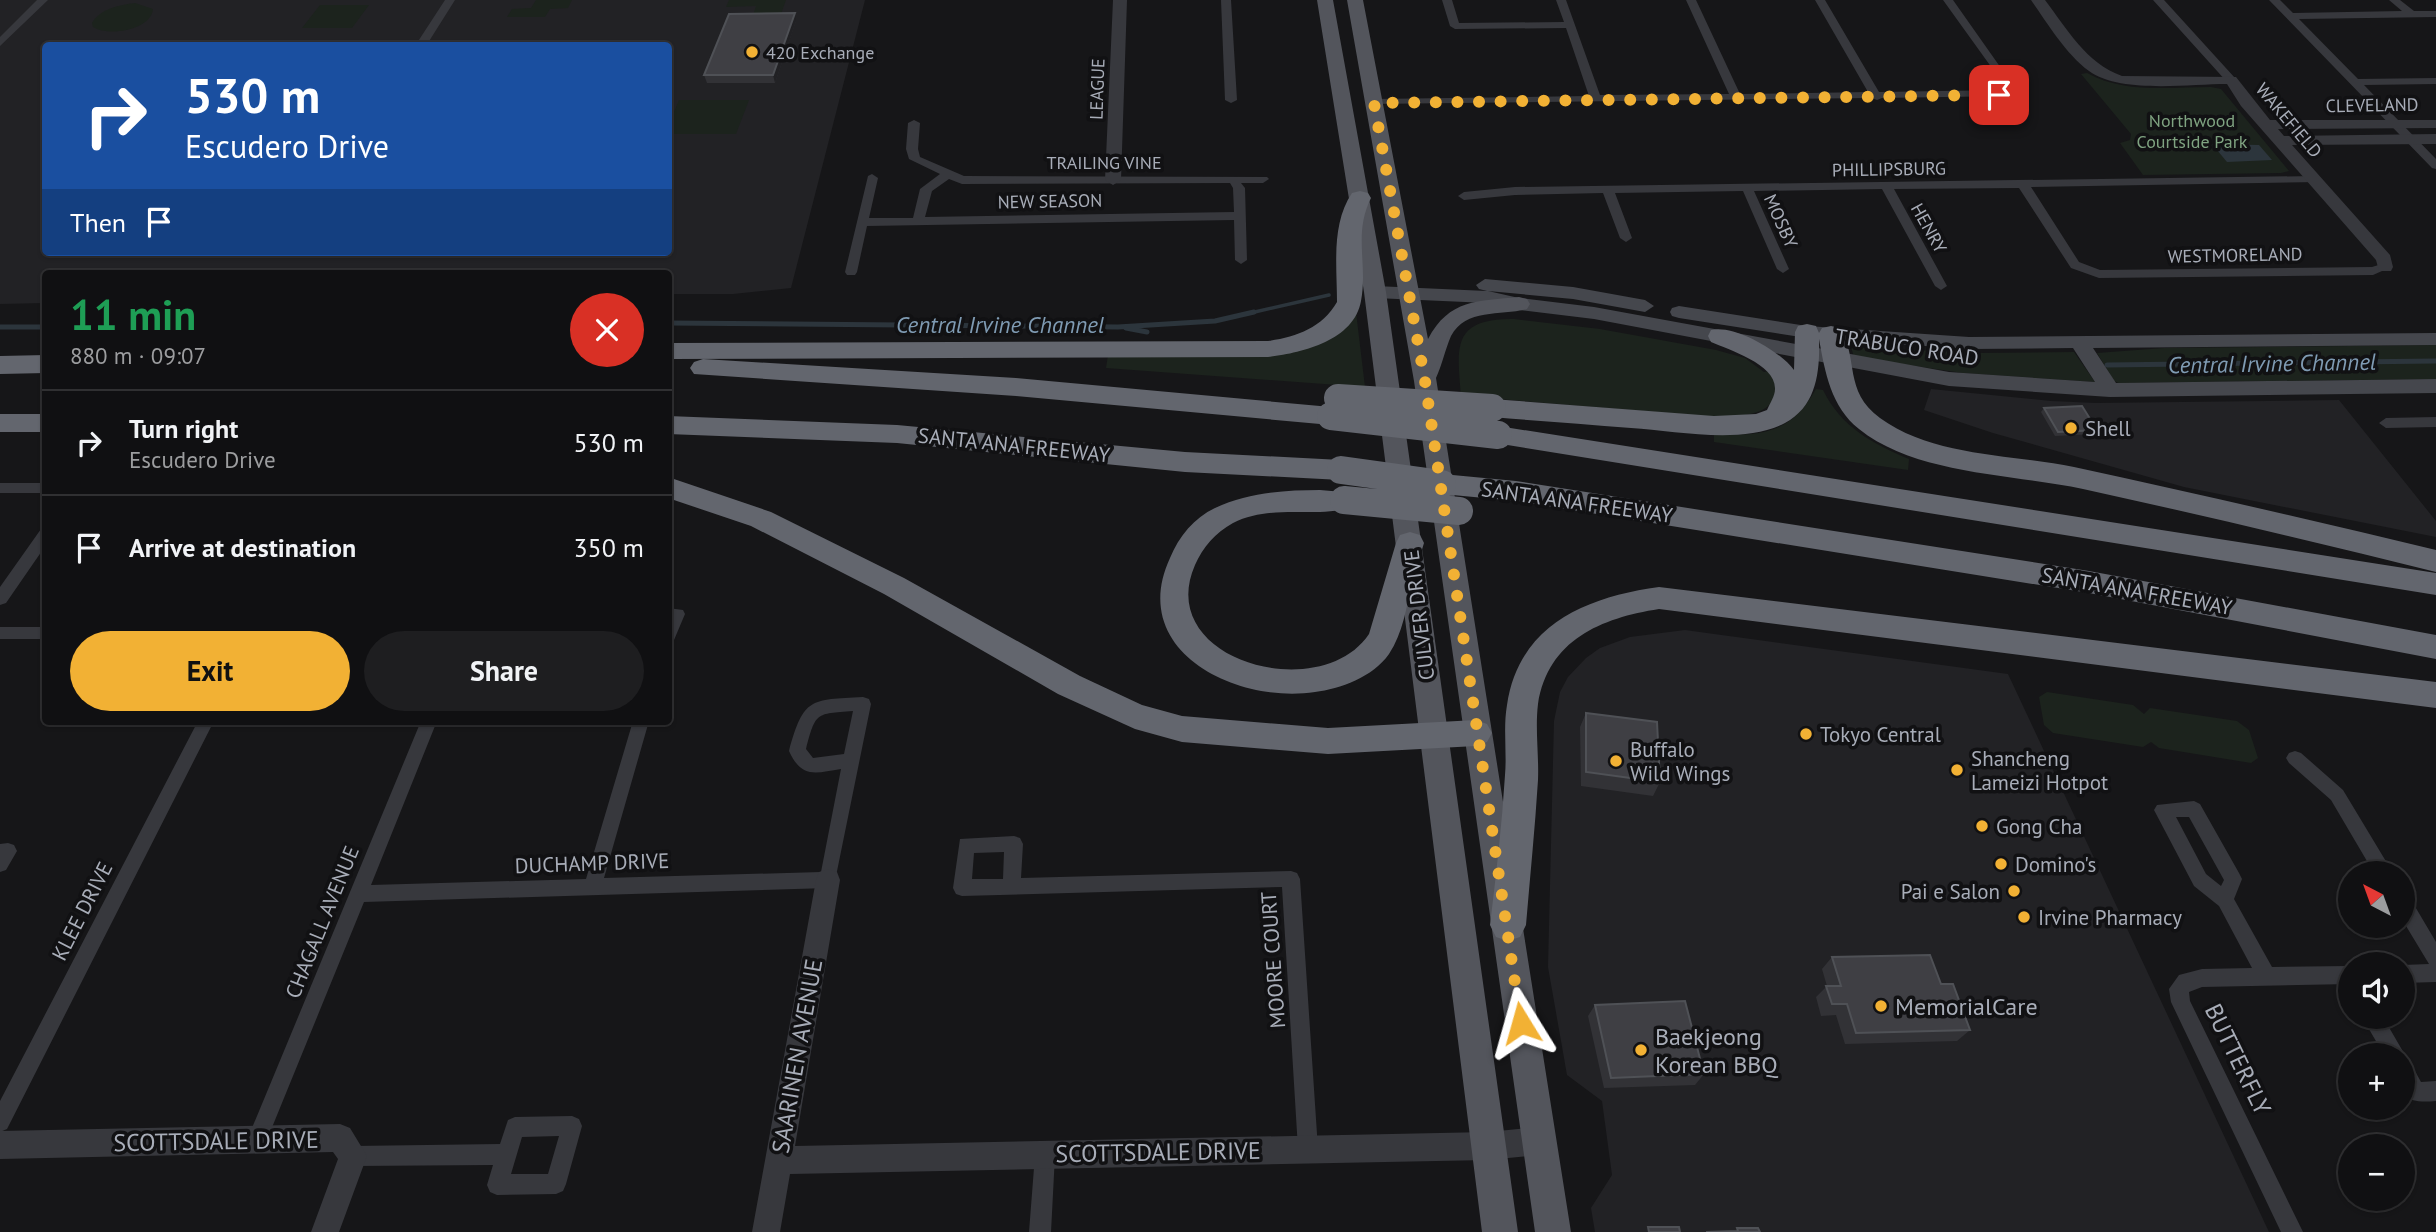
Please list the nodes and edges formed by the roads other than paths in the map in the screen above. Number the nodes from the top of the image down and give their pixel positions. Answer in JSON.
{"nodes":[{"id":1,"x":43,"y":0,"type":"edge"},
{"id":2,"x":450,"y":0,"type":"edge"},
{"id":3,"x":1120,"y":0,"type":"edge"},
{"id":4,"x":1226,"y":0,"type":"edge"},
{"id":5,"x":1325,"y":0,"type":"edge"},
{"id":6,"x":1355,"y":0,"type":"edge"},
{"id":7,"x":1447,"y":0,"type":"edge"},
{"id":8,"x":1561,"y":0,"type":"edge"},
{"id":9,"x":1691,"y":0,"type":"edge"},
{"id":10,"x":1820,"y":0,"type":"edge"},
{"id":11,"x":1948,"y":0,"type":"edge"},
{"id":12,"x":2038,"y":0,"type":"edge"},
{"id":13,"x":2158,"y":0,"type":"edge"},
{"id":14,"x":2274,"y":0,"type":"edge"},
{"id":15,"x":2394,"y":0,"type":"edge"},
{"id":16,"x":2436,"y":14,"type":"edge"},
{"id":17,"x":2411,"y":15,"type":"junction"},
{"id":18,"x":2291,"y":16,"type":"junction"},
{"id":19,"x":1570,"y":25,"type":"junction"},
{"id":20,"x":423,"y":42,"type":"edge"},
{"id":21,"x":0,"y":43,"type":"edge"},
{"id":22,"x":2231,"y":80,"type":"junction"},
{"id":23,"x":2436,"y":81,"type":"edge"},
{"id":24,"x":2357,"y":82,"type":"junction"},
{"id":25,"x":1877,"y":97,"type":"junction"},
{"id":26,"x":1737,"y":98,"type":"junction"},
{"id":27,"x":1231,"y":100,"type":"dead end"},
{"id":28,"x":1596,"y":100,"type":"junction"},
{"id":29,"x":1374,"y":103,"type":"junction"},
{"id":30,"x":915,"y":123,"type":"dead end"},
{"id":31,"x":2395,"y":124,"type":"junction"},
{"id":32,"x":2436,"y":124,"type":"edge"},
{"id":33,"x":2266,"y":125,"type":"junction"},
{"id":34,"x":2410,"y":139,"type":"junction"},
{"id":35,"x":2436,"y":139,"type":"edge"},
{"id":36,"x":2280,"y":141,"type":"junction"},
{"id":37,"x":2436,"y":166,"type":"edge"},
{"id":38,"x":947,"y":175,"type":"junction"},
{"id":39,"x":872,"y":178,"type":"dead end"},
{"id":40,"x":1233,"y":179,"type":"junction"},
{"id":41,"x":1263,"y":179,"type":"dead end"},
{"id":42,"x":1114,"y":180,"type":"junction"},
{"id":43,"x":2315,"y":180,"type":"junction"},
{"id":44,"x":2023,"y":184,"type":"junction"},
{"id":45,"x":1887,"y":187,"type":"junction"},
{"id":46,"x":1747,"y":188,"type":"junction"},
{"id":47,"x":1608,"y":190,"type":"junction"},
{"id":48,"x":1464,"y":197,"type":"dead end"},
{"id":49,"x":1360,"y":198,"type":"junction"},
{"id":50,"x":1240,"y":216,"type":"junction"},
{"id":51,"x":918,"y":220,"type":"junction"},
{"id":52,"x":862,"y":222,"type":"junction"},
{"id":53,"x":1626,"y":238,"type":"dead end"},
{"id":54,"x":1241,"y":260,"type":"dead end"},
{"id":55,"x":2385,"y":267,"type":"joint"},
{"id":56,"x":1783,"y":269,"type":"dead end"},
{"id":57,"x":851,"y":272,"type":"dead end"},
{"id":58,"x":1374,"y":286,"type":"junction"},
{"id":59,"x":1941,"y":286,"type":"dead end"},
{"id":60,"x":1408,"y":287,"type":"junction"},
{"id":61,"x":1519,"y":304,"type":"junction"},
{"id":62,"x":1720,"y":336,"type":"junction"},
{"id":63,"x":2436,"y":339,"type":"edge"},
{"id":64,"x":2079,"y":342,"type":"junction"},
{"id":65,"x":1821,"y":345,"type":"junction"},
{"id":66,"x":672,"y":351,"type":"edge"},
{"id":67,"x":42,"y":364,"type":"edge"},
{"id":68,"x":0,"y":365,"type":"edge"},
{"id":69,"x":672,"y":365,"type":"edge"},
{"id":70,"x":1425,"y":381,"type":"junction"},
{"id":71,"x":2436,"y":386,"type":"edge"},
{"id":72,"x":2110,"y":390,"type":"junction"},
{"id":73,"x":1777,"y":416,"type":"junction"},
{"id":74,"x":42,"y":422,"type":"edge"},
{"id":75,"x":1494,"y":422,"type":"junction"},
{"id":76,"x":2436,"y":422,"type":"edge"},
{"id":77,"x":0,"y":423,"type":"edge"},
{"id":78,"x":2386,"y":423,"type":"dead end"},
{"id":79,"x":672,"y":425,"type":"edge"},
{"id":80,"x":0,"y":488,"type":"edge"},
{"id":81,"x":42,"y":488,"type":"edge"},
{"id":82,"x":672,"y":488,"type":"edge"},
{"id":83,"x":1507,"y":492,"type":"junction"},
{"id":84,"x":42,"y":539,"type":"edge"},
{"id":85,"x":1410,"y":543,"type":"junction"},
{"id":86,"x":2436,"y":561,"type":"edge"},
{"id":87,"x":2436,"y":584,"type":"edge"},
{"id":88,"x":0,"y":599,"type":"edge"},
{"id":89,"x":672,"y":614,"type":"edge"},
{"id":90,"x":672,"y":626,"type":"edge"},
{"id":91,"x":0,"y":633,"type":"edge"},
{"id":92,"x":42,"y":633,"type":"edge"},
{"id":93,"x":2436,"y":647,"type":"edge"},
{"id":94,"x":2436,"y":695,"type":"edge"},
{"id":95,"x":204,"y":725,"type":"edge"},
{"id":96,"x":427,"y":725,"type":"edge"},
{"id":97,"x":640,"y":725,"type":"edge"},
{"id":98,"x":1476,"y":733,"type":"junction"},
{"id":99,"x":1434,"y":734,"type":"junction"},
{"id":100,"x":2295,"y":758,"type":"dead end"},
{"id":101,"x":850,"y":761,"type":"junction"},
{"id":102,"x":0,"y":852,"type":"edge"},
{"id":103,"x":2377,"y":861,"type":"edge"},
{"id":104,"x":0,"y":864,"type":"edge"},
{"id":105,"x":828,"y":880,"type":"junction"},
{"id":106,"x":593,"y":886,"type":"junction"},
{"id":107,"x":1011,"y":887,"type":"dead end"},
{"id":108,"x":358,"y":894,"type":"junction"},
{"id":109,"x":2225,"y":900,"type":"junction"},
{"id":110,"x":2415,"y":924,"type":"edge"},
{"id":111,"x":1508,"y":925,"type":"junction"},
{"id":112,"x":2436,"y":959,"type":"edge"},
{"id":113,"x":2436,"y":973,"type":"edge"},
{"id":114,"x":2415,"y":974,"type":"edge"},
{"id":115,"x":2266,"y":976,"type":"junction"},
{"id":116,"x":2338,"y":976,"type":"edge"},
{"id":117,"x":2415,"y":1091,"type":"edge"},
{"id":118,"x":2436,"y":1091,"type":"edge"},
{"id":119,"x":0,"y":1122,"type":"edge"},
{"id":120,"x":257,"y":1140,"type":"junction"},
{"id":121,"x":1538,"y":1141,"type":"junction"},
{"id":122,"x":0,"y":1145,"type":"edge"},
{"id":123,"x":1488,"y":1146,"type":"junction"},
{"id":124,"x":1308,"y":1149,"type":"junction"},
{"id":125,"x":506,"y":1154,"type":"dead end"},
{"id":126,"x":1045,"y":1154,"type":"junction"},
{"id":127,"x":353,"y":1156,"type":"junction"},
{"id":128,"x":778,"y":1160,"type":"junction"},
{"id":129,"x":325,"y":1232,"type":"edge"},
{"id":130,"x":766,"y":1232,"type":"edge"},
{"id":131,"x":1040,"y":1232,"type":"edge"},
{"id":132,"x":1500,"y":1232,"type":"edge"},
{"id":133,"x":1553,"y":1232,"type":"edge"},
{"id":134,"x":2292,"y":1232,"type":"edge"}],
"edges":[{"from":1,"to":21,"type":"street"},
{"from":2,"to":20,"type":"street"},
{"from":3,"to":42,"type":"street","name":"LEAGUE"},
{"from":4,"to":27,"type":"street"},
{"from":5,"to":49,"type":"main road","name":"CULVER DRIVE"},
{"from":6,"to":29,"type":"main road","name":"CULVER DRIVE"},
{"from":7,"to":19,"type":"street"},
{"from":8,"to":19,"type":"street"},
{"from":9,"to":26,"type":"street"},
{"from":10,"to":25,"type":"street"},
{"from":11,"to":25,"type":"street"},
{"from":12,"to":22,"type":"street"},
{"from":13,"to":22,"type":"street","name":"WAKEFIELD"},
{"from":14,"to":18,"type":"street"},
{"from":15,"to":17,"type":"street"},
{"from":16,"to":17,"type":"street"},
{"from":17,"to":18,"type":"street"},
{"from":18,"to":24,"type":"street"},
{"from":19,"to":28,"type":"street"},
{"from":22,"to":33,"type":"street","name":"WAKEFIELD"},
{"from":23,"to":24,"type":"street"},
{"from":24,"to":31,"type":"street"},
{"from":25,"to":26,"type":"street"},
{"from":26,"to":28,"type":"street"},
{"from":28,"to":29,"type":"street"},
{"from":29,"to":60,"type":"main road","name":"CULVER DRIVE"},
{"from":30,"to":38,"type":"street","name":"TRAILING VINE"},
{"from":31,"to":32,"type":"street","name":"CLEVELAND"},
{"from":31,"to":33,"type":"street","name":"CLEVELAND"},
{"from":31,"to":34,"type":"street"},
{"from":33,"to":36,"type":"street","name":"WAKEFIELD"},
{"from":34,"to":35,"type":"street","name":"CLEVELAND"},
{"from":34,"to":36,"type":"street","name":"CLEVELAND"},
{"from":34,"to":37,"type":"street"},
{"from":36,"to":43,"type":"street","name":"WAKEFIELD"},
{"from":38,"to":42,"type":"street","name":"TRAILING VINE"},
{"from":38,"to":51,"type":"street"},
{"from":39,"to":52,"type":"street"},
{"from":40,"to":41,"type":"street","name":"TRAILING VINE"},
{"from":40,"to":42,"type":"street","name":"TRAILING VINE"},
{"from":40,"to":50,"type":"street"},
{"from":43,"to":44,"type":"street","name":"PHILLIPSBURG"},
{"from":43,"to":55,"type":"street","name":"WAKEFIELD"},
{"from":44,"to":45,"type":"street","name":"PHILLIPSBURG"},
{"from":44,"to":55,"type":"street","name":"WESTMORELAND"},
{"from":45,"to":46,"type":"street","name":"PHILLIPSBURG"},
{"from":45,"to":59,"type":"street","name":"HENRY"},
{"from":46,"to":47,"type":"street","name":"PHILLIPSBURG"},
{"from":46,"to":56,"type":"street","name":"MOSBY"},
{"from":47,"to":48,"type":"street","name":"PHILLIPSBURG"},
{"from":47,"to":53,"type":"street"},
{"from":49,"to":58,"type":"main road","name":"CULVER DRIVE"},
{"from":49,"to":66,"type":"highway"},
{"from":50,"to":51,"type":"street","name":"NEW SEASON"},
{"from":50,"to":54,"type":"street"},
{"from":51,"to":52,"type":"street","name":"NEW SEASON"},
{"from":52,"to":57,"type":"street"},
{"from":58,"to":60,"type":"main road","name":"TRABUCO ROAD"},
{"from":58,"to":85,"type":"main road","name":"CULVER DRIVE"},
{"from":60,"to":61,"type":"main road","name":"TRABUCO ROAD"},
{"from":60,"to":65,"type":"main road","name":"TRABUCO ROAD"},
{"from":60,"to":70,"type":"main road","name":"CULVER DRIVE"},
{"from":61,"to":62,"type":"main road","name":"TRABUCO ROAD"},
{"from":61,"to":70,"type":"main road"},
{"from":62,"to":65,"type":"main road","name":"TRABUCO ROAD"},
{"from":62,"to":73,"type":"highway"},
{"from":63,"to":64,"type":"main road","name":"TRABUCO ROAD"},
{"from":64,"to":65,"type":"main road","name":"TRABUCO ROAD"},
{"from":64,"to":72,"type":"main road"},
{"from":65,"to":72,"type":"main road","name":"TRABUCO ROAD"},
{"from":65,"to":73,"type":"highway"},
{"from":65,"to":86,"type":"highway"},
{"from":67,"to":68,"type":"highway"},
{"from":69,"to":75,"type":"highway","bridge":true},
{"from":70,"to":98,"type":"main road","name":"CULVER DRIVE"},
{"from":71,"to":72,"type":"main road","name":"TRABUCO ROAD"},
{"from":73,"to":75,"type":"highway"},
{"from":74,"to":77,"type":"highway"},
{"from":75,"to":87,"type":"highway"},
{"from":76,"to":78,"type":"street"},
{"from":79,"to":83,"type":"highway","name":"SANTA ANA FREEWAY","bridge":true},
{"from":80,"to":81,"type":"street"},
{"from":82,"to":99,"type":"highway"},
{"from":83,"to":85,"type":"highway","bridge":true},
{"from":83,"to":93,"type":"highway","name":"SANTA ANA FREEWAY"},
{"from":84,"to":88,"type":"street"},
{"from":85,"to":99,"type":"main road","name":"CULVER DRIVE"},
{"from":89,"to":90,"type":"street"},
{"from":91,"to":92,"type":"street"},
{"from":94,"to":111,"type":"highway"},
{"from":95,"to":119,"type":"street","name":"KLEE DRIVE"},
{"from":96,"to":108,"type":"street","name":"CHAGALL AVENUE"},
{"from":97,"to":106,"type":"street"},
{"from":98,"to":99,"type":"highway"},
{"from":98,"to":111,"type":"main road","name":"CULVER DRIVE"},
{"from":99,"to":123,"type":"main road","name":"CULVER DRIVE"},
{"from":100,"to":103,"type":"street"},
{"from":101,"to":101,"type":"street"},
{"from":101,"to":105,"type":"street"},
{"from":102,"to":104,"type":"street"},
{"from":105,"to":106,"type":"street","name":"DUCHAMP DRIVE"},
{"from":105,"to":128,"type":"street","name":"SAARINEN AVENUE"},
{"from":106,"to":108,"type":"street","name":"DUCHAMP DRIVE"},
{"from":107,"to":124,"type":"street","name":"MOORE COURT"},
{"from":108,"to":120,"type":"street","name":"CHAGALL AVENUE"},
{"from":109,"to":109,"type":"street"},
{"from":109,"to":115,"type":"street"},
{"from":110,"to":112,"type":"street"},
{"from":111,"to":121,"type":"main road","name":"CULVER DRIVE"},
{"from":113,"to":114,"type":"street"},
{"from":115,"to":116,"type":"street","name":"BUTTERFLY"},
{"from":115,"to":134,"type":"street","name":"BUTTERFLY"},
{"from":117,"to":118,"type":"street"},
{"from":120,"to":122,"type":"street","name":"SCOTTSDALE DRIVE"},
{"from":120,"to":127,"type":"street","name":"SCOTTSDALE DRIVE"},
{"from":121,"to":123,"type":"street","name":"SCOTTSDALE DRIVE"},
{"from":121,"to":133,"type":"main road","name":"CULVER DRIVE"},
{"from":123,"to":124,"type":"street","name":"SCOTTSDALE DRIVE"},
{"from":123,"to":132,"type":"main road","name":"CULVER DRIVE"},
{"from":124,"to":126,"type":"street","name":"SCOTTSDALE DRIVE"},
{"from":125,"to":127,"type":"street"},
{"from":126,"to":128,"type":"street","name":"SCOTTSDALE DRIVE"},
{"from":126,"to":131,"type":"street"},
{"from":127,"to":129,"type":"street"},
{"from":128,"to":130,"type":"street","name":"SAARINEN AVENUE"}]}
